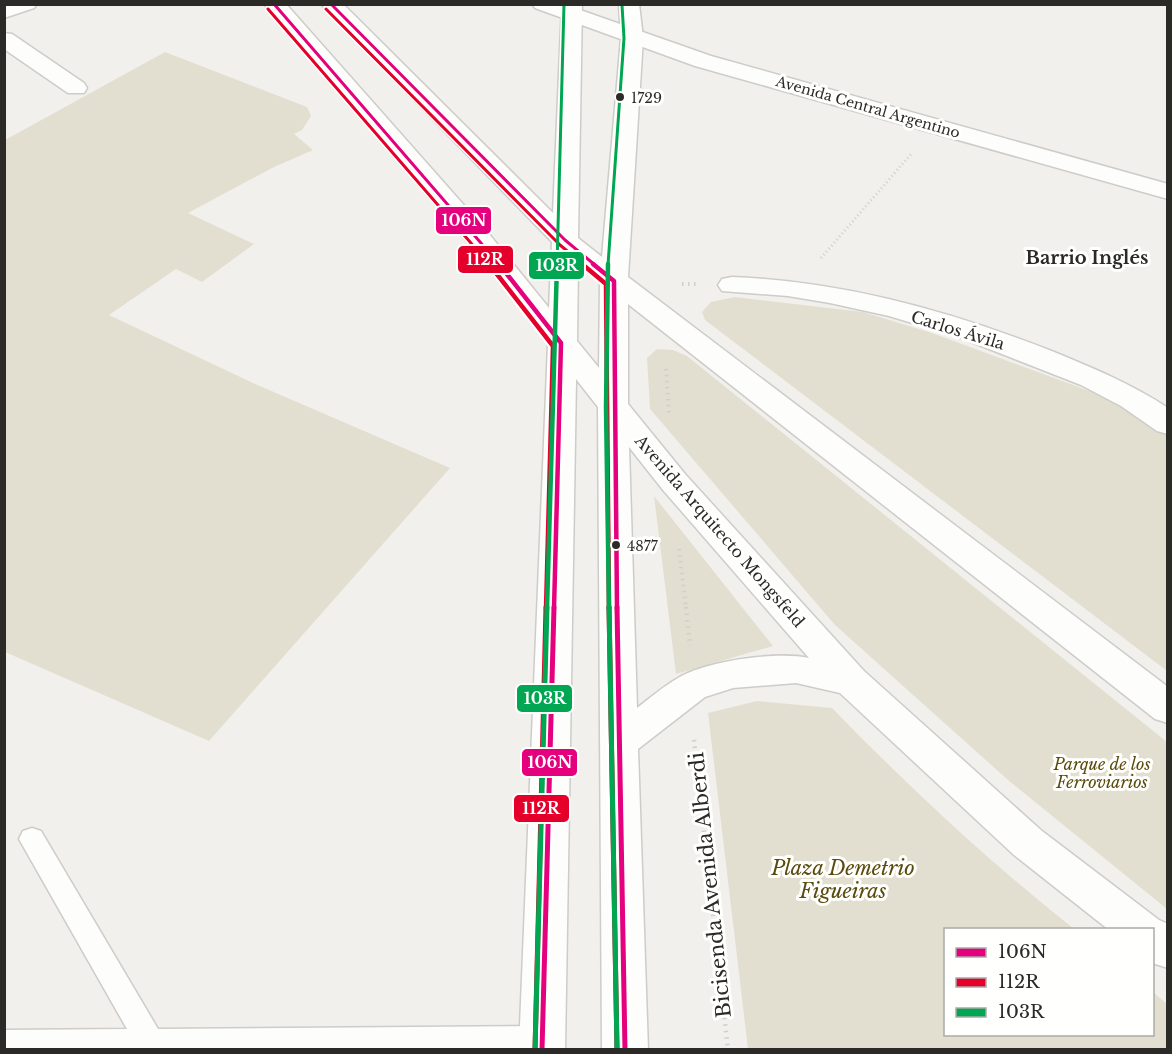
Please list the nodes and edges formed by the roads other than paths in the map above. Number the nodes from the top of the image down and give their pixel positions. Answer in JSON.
{"nodes":[{"id":1,"x":27,"y":4,"type":"edge"},
{"id":2,"x":274,"y":4,"type":"edge"},
{"id":3,"x":331,"y":4,"type":"edge"},
{"id":4,"x":542,"y":4,"type":"edge"},
{"id":5,"x":629,"y":4,"type":"edge"},
{"id":6,"x":572,"y":9,"type":"edge"},
{"id":7,"x":4,"y":12,"type":"edge"},
{"id":8,"x":632,"y":38,"type":"junction"},
{"id":9,"x":4,"y":39,"type":"edge"},
{"id":10,"x":76,"y":88,"type":"dead end"},
{"id":11,"x":1167,"y":192,"type":"edge"},
{"id":12,"x":565,"y":240,"type":"junction"},
{"id":13,"x":614,"y":281,"type":"junction"},
{"id":14,"x":732,"y":285,"type":"dead end"},
{"id":15,"x":561,"y":343,"type":"junction"},
{"id":16,"x":613,"y":407,"type":"junction"},
{"id":17,"x":1167,"y":424,"type":"edge"},
{"id":18,"x":851,"y":681,"type":"junction"},
{"id":19,"x":1167,"y":708,"type":"edge"},
{"id":20,"x":619,"y":743,"type":"junction"},
{"id":21,"x":32,"y":838,"type":"dead end"},
{"id":22,"x":1139,"y":928,"type":"edge"},
{"id":23,"x":1154,"y":939,"type":"edge"},
{"id":24,"x":1167,"y":949,"type":"edge"},
{"id":25,"x":149,"y":1041,"type":"junction"},
{"id":26,"x":4,"y":1044,"type":"edge"},
{"id":27,"x":543,"y":1045,"type":"edge"},
{"id":28,"x":625,"y":1050,"type":"edge"}],
"edges":[{"from":1,"to":7,"type":"main road"},
{"from":2,"to":15,"type":"main road","name":"Avenida Arquitecto Mongsfeld"},
{"from":3,"to":12,"type":"main road"},
{"from":4,"to":6,"type":"main road","name":"Avenida Central Argentino"},
{"from":5,"to":8,"type":"main road"},
{"from":6,"to":8,"type":"main road","name":"Avenida Central Argentino"},
{"from":6,"to":12,"type":"main road"},
{"from":8,"to":11,"type":"main road","name":"Avenida Central Argentino"},
{"from":8,"to":13,"type":"main road"},
{"from":9,"to":10,"type":"main road"},
{"from":12,"to":13,"type":"main road"},
{"from":12,"to":15,"type":"main road"},
{"from":13,"to":16,"type":"main road"},
{"from":13,"to":19,"type":"main road"},
{"from":14,"to":17,"type":"main road","name":"Carlos Ávila"},
{"from":15,"to":16,"type":"main road","name":"Avenida Arquitecto Mongsfeld"},
{"from":15,"to":27,"type":"main road"},
{"from":16,"to":18,"type":"main road","name":"Avenida Arquitecto Mongsfeld"},
{"from":16,"to":20,"type":"main road"},
{"from":18,"to":20,"type":"main road"},
{"from":18,"to":22,"type":"main road","name":"Avenida Arquitecto Mongsfeld"},
{"from":20,"to":28,"type":"main road"},
{"from":21,"to":25,"type":"lane"},
{"from":23,"to":24,"type":"main road"},
{"from":25,"to":26,"type":"lane"},
{"from":25,"to":27,"type":"lane"}]}
